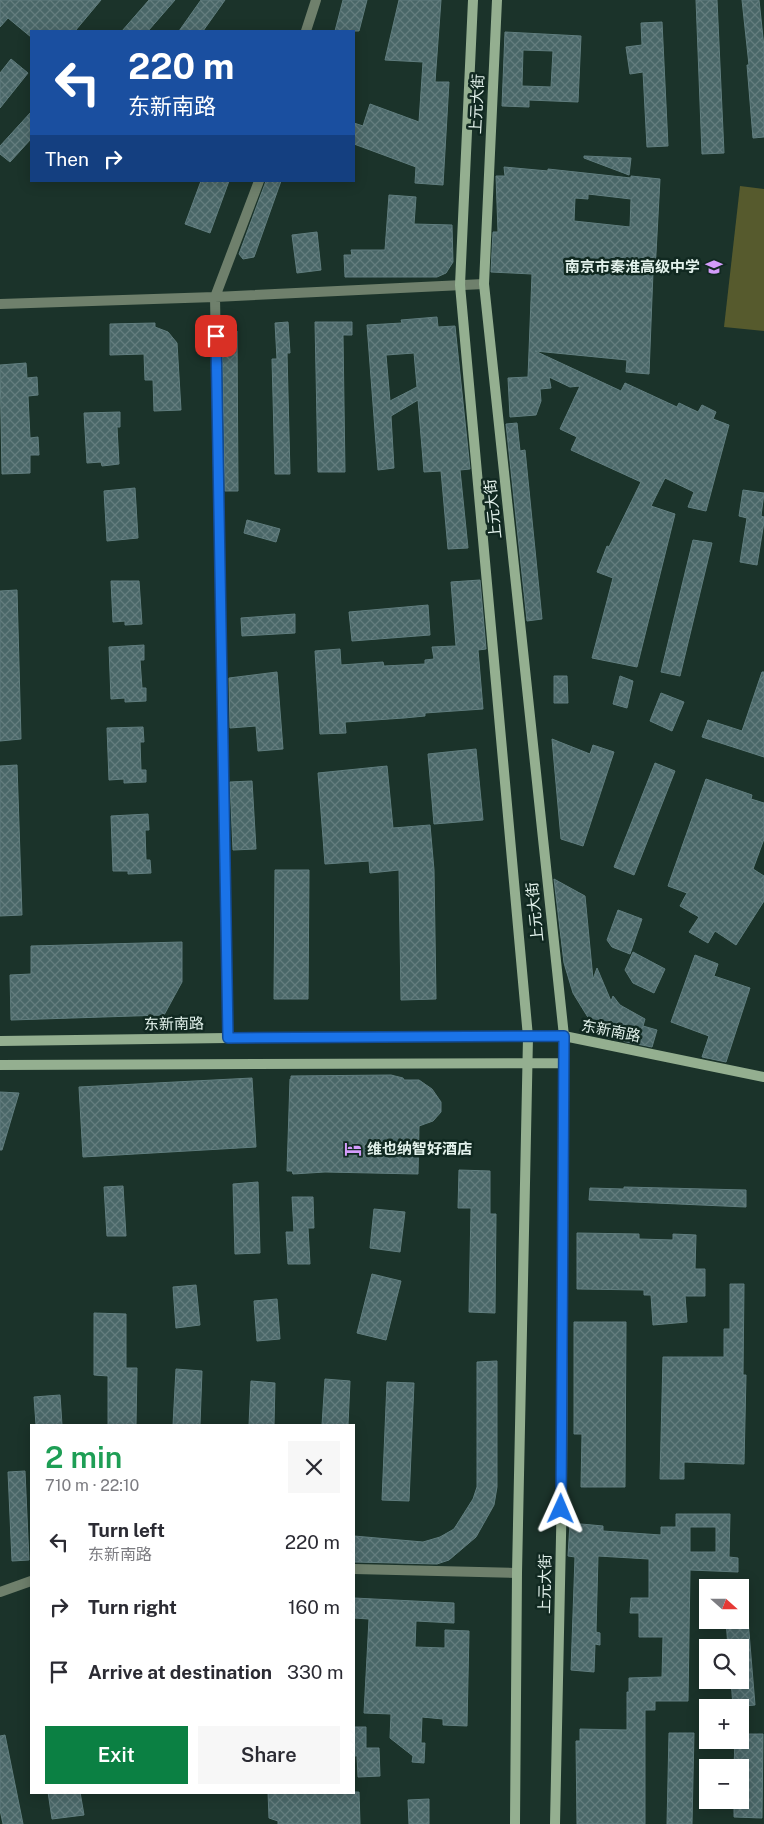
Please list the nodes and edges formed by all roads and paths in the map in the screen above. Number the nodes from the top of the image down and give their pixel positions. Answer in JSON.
{"nodes":[{"id":1,"x":316,"y":0,"type":"edge"},
{"id":2,"x":473,"y":0,"type":"edge"},
{"id":3,"x":497,"y":0,"type":"edge"},
{"id":4,"x":306,"y":30,"type":"edge"},
{"id":5,"x":259,"y":182,"type":"edge"},
{"id":6,"x":484,"y":284,"type":"junction"},
{"id":7,"x":460,"y":285,"type":"junction"},
{"id":8,"x":215,"y":297,"type":"junction"},
{"id":9,"x":0,"y":304,"type":"edge"},
{"id":10,"x":564,"y":1036,"type":"junction"},
{"id":11,"x":528,"y":1037,"type":"junction"},
{"id":12,"x":228,"y":1038,"type":"junction"},
{"id":13,"x":0,"y":1041,"type":"edge"},
{"id":14,"x":528,"y":1062,"type":"junction"},
{"id":15,"x":564,"y":1063,"type":"junction"},
{"id":16,"x":0,"y":1065,"type":"edge"},
{"id":17,"x":764,"y":1077,"type":"edge"},
{"id":18,"x":355,"y":1570,"type":"edge"},
{"id":19,"x":517,"y":1573,"type":"junction"},
{"id":20,"x":30,"y":1581,"type":"edge"},
{"id":21,"x":0,"y":1592,"type":"edge"},
{"id":22,"x":515,"y":1824,"type":"edge"},
{"id":23,"x":554,"y":1824,"type":"edge"}],
"edges":[{"from":1,"to":4,"type":"street"},
{"from":2,"to":7,"type":"main road","name":"上元大街"},
{"from":3,"to":6,"type":"main road","name":"上元大街"},
{"from":5,"to":8,"type":"street"},
{"from":6,"to":7,"type":"street"},
{"from":6,"to":10,"type":"main road","name":"上元大街"},
{"from":7,"to":8,"type":"street"},
{"from":7,"to":11,"type":"main road","name":"上元大街"},
{"from":8,"to":9,"type":"street"},
{"from":8,"to":12,"type":"street"},
{"from":10,"to":11,"type":"main road","name":"东新南路"},
{"from":10,"to":15,"type":"main road","name":"上元大街"},
{"from":10,"to":17,"type":"main road","name":"东新南路"},
{"from":11,"to":12,"type":"main road","name":"东新南路"},
{"from":11,"to":14,"type":"main road","name":"上元大街"},
{"from":12,"to":13,"type":"main road","name":"东新南路"},
{"from":14,"to":15,"type":"main road"},
{"from":14,"to":16,"type":"main road"},
{"from":14,"to":19,"type":"main road","name":"上元大街"},
{"from":15,"to":23,"type":"main road","name":"上元大街"},
{"from":18,"to":19,"type":"street"},
{"from":19,"to":22,"type":"main road","name":"上元大街"},
{"from":20,"to":21,"type":"street"}]}
